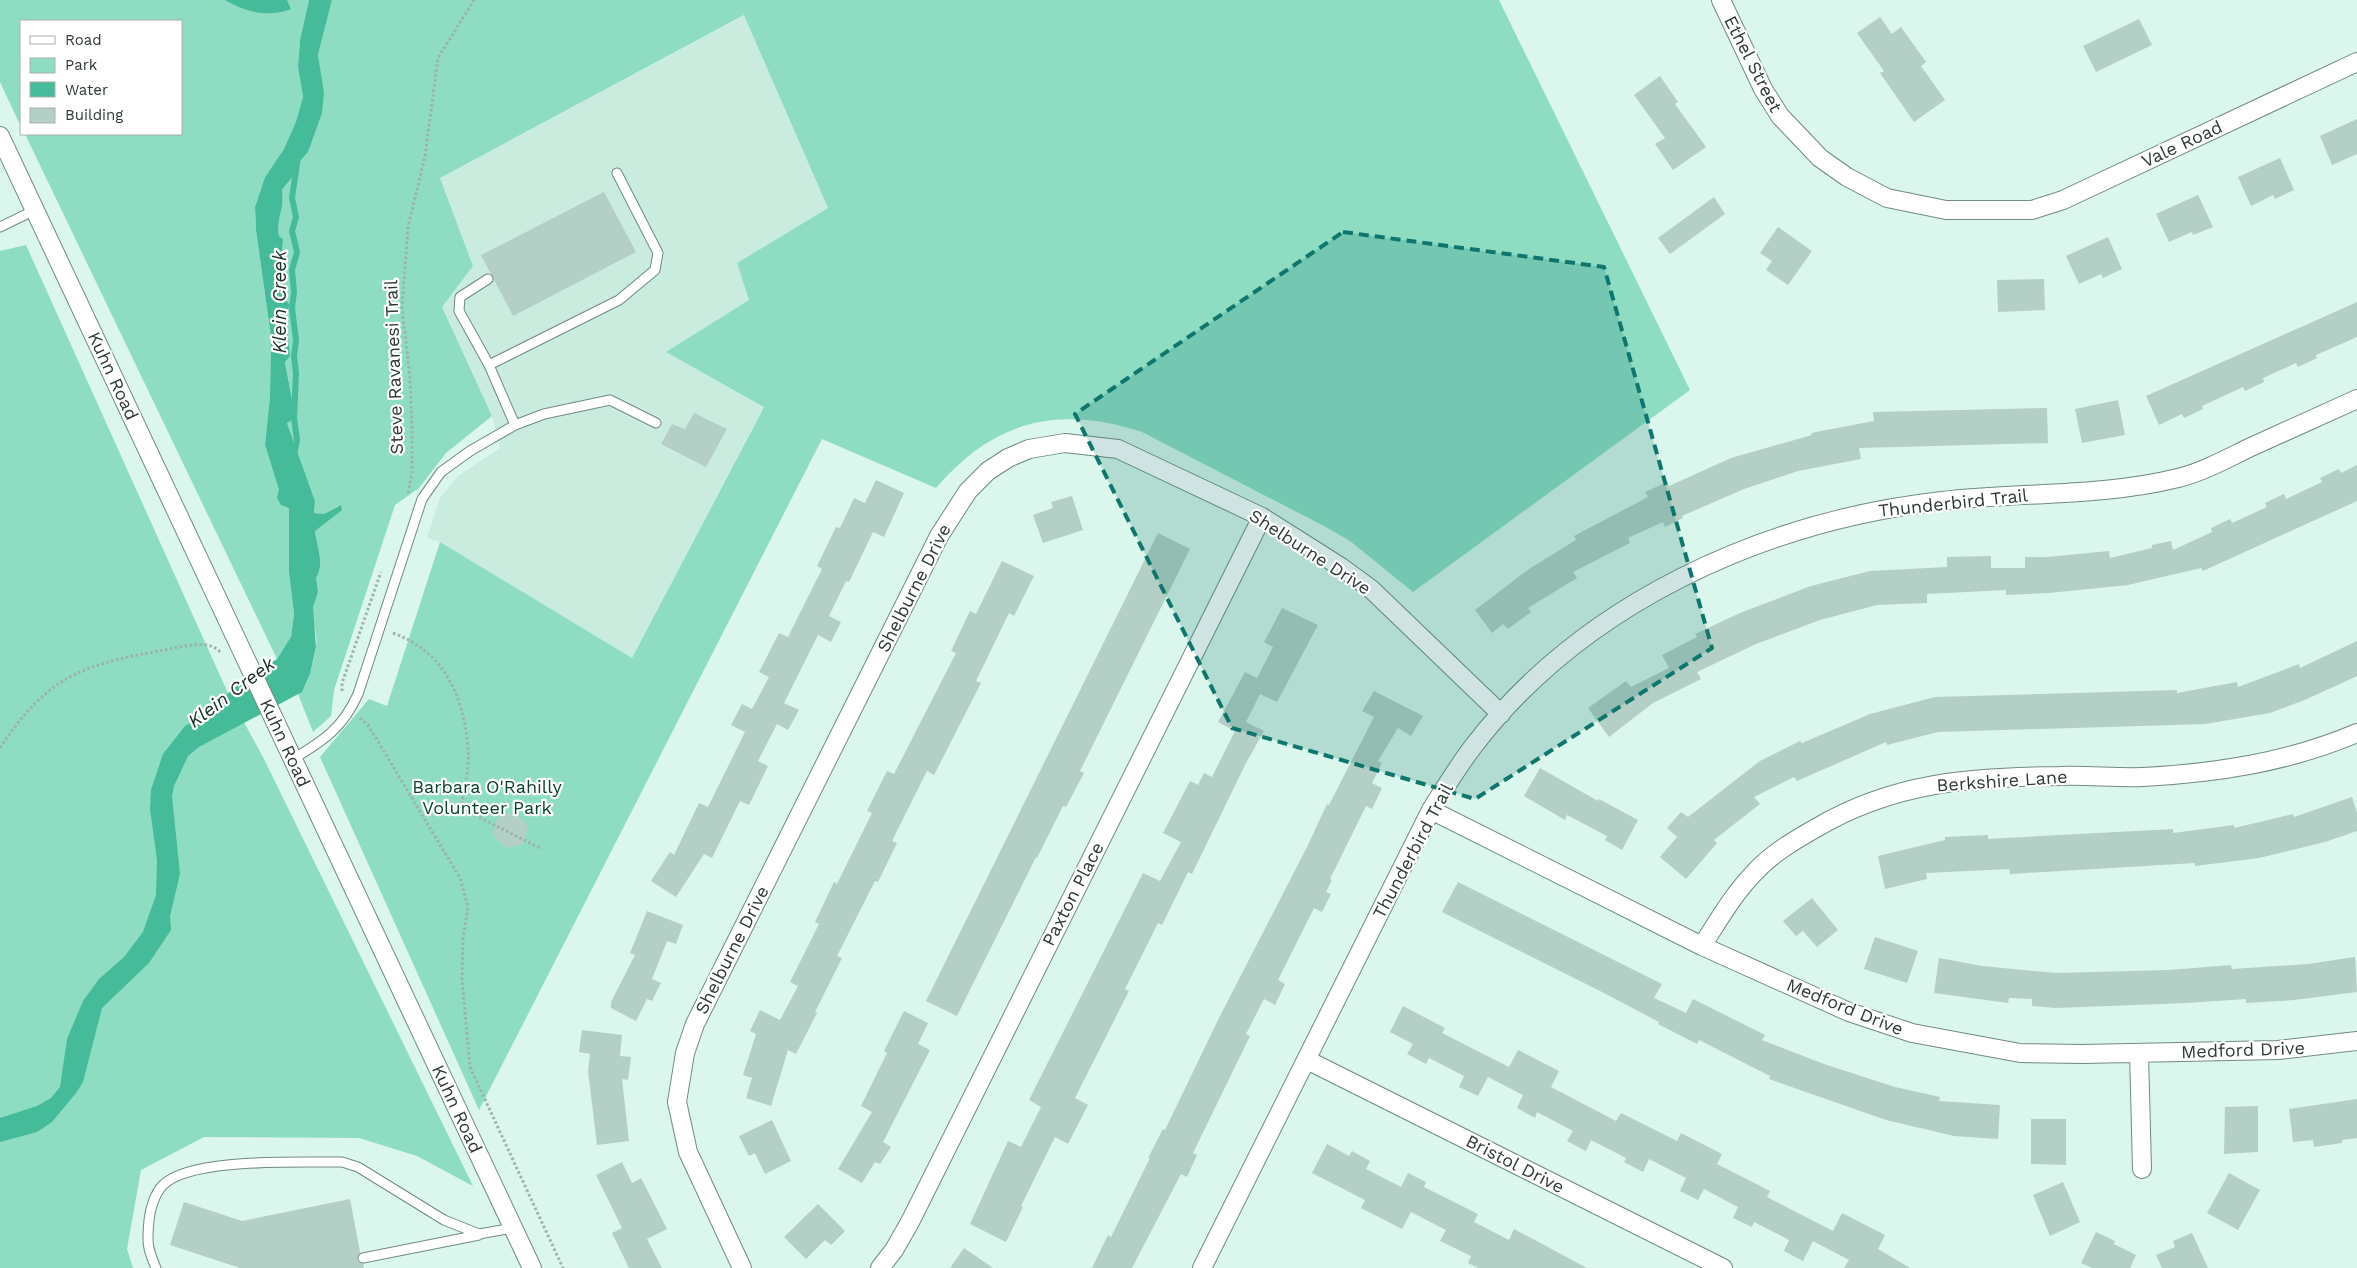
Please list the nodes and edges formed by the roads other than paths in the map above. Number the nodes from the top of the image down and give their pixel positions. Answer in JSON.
{"nodes":[{"id":1,"x":1721,"y":0,"type":"edge"},
{"id":2,"x":2357,"y":62,"type":"edge"},
{"id":3,"x":0,"y":136,"type":"edge"},
{"id":4,"x":617,"y":173,"type":"dead end"},
{"id":5,"x":2002,"y":208,"type":"joint"},
{"id":6,"x":35,"y":210,"type":"junction"},
{"id":7,"x":0,"y":226,"type":"edge"},
{"id":8,"x":488,"y":279,"type":"dead end"},
{"id":9,"x":489,"y":366,"type":"junction"},
{"id":10,"x":2357,"y":398,"type":"edge"},
{"id":11,"x":656,"y":422,"type":"dead end"},
{"id":12,"x":515,"y":426,"type":"junction"},
{"id":13,"x":1262,"y":517,"type":"junction"},
{"id":14,"x":1501,"y":714,"type":"junction"},
{"id":15,"x":2357,"y":733,"type":"edge"},
{"id":16,"x":293,"y":760,"type":"junction"},
{"id":17,"x":1431,"y":810,"type":"junction"},
{"id":18,"x":1702,"y":946,"type":"junction"},
{"id":19,"x":2357,"y":1041,"type":"edge"},
{"id":20,"x":2139,"y":1053,"type":"junction"},
{"id":21,"x":1307,"y":1060,"type":"junction"},
{"id":22,"x":2142,"y":1169,"type":"dead end"},
{"id":23,"x":513,"y":1228,"type":"junction"},
{"id":24,"x":480,"y":1234,"type":"junction"},
{"id":25,"x":363,"y":1258,"type":"dead end"},
{"id":26,"x":156,"y":1268,"type":"edge"},
{"id":27,"x":532,"y":1268,"type":"edge"},
{"id":28,"x":742,"y":1268,"type":"edge"},
{"id":29,"x":880,"y":1268,"type":"edge"},
{"id":30,"x":1202,"y":1268,"type":"edge"},
{"id":31,"x":1723,"y":1268,"type":"edge"}],
"edges":[{"from":1,"to":5,"type":"street","name":"Ethel Street"},
{"from":2,"to":5,"type":"street","name":"Vale Road"},
{"from":3,"to":6,"type":"street","name":"Kuhn Road"},
{"from":4,"to":9,"type":"lane"},
{"from":6,"to":7,"type":"lane"},
{"from":6,"to":16,"type":"street","name":"Kuhn Road"},
{"from":8,"to":9,"type":"lane"},
{"from":9,"to":12,"type":"lane"},
{"from":10,"to":14,"type":"street","name":"Thunderbird Trail"},
{"from":11,"to":12,"type":"lane"},
{"from":12,"to":16,"type":"lane"},
{"from":13,"to":14,"type":"street","name":"Shelburne Drive"},
{"from":13,"to":28,"type":"street","name":"Shelburne Drive"},
{"from":13,"to":29,"type":"street","name":"Paxton Place"},
{"from":14,"to":17,"type":"street","name":"Thunderbird Trail"},
{"from":15,"to":18,"type":"street","name":"Berkshire Lane"},
{"from":16,"to":23,"type":"street","name":"Kuhn Road"},
{"from":17,"to":18,"type":"street","name":"Medford Drive"},
{"from":17,"to":21,"type":"street","name":"Thunderbird Trail"},
{"from":18,"to":20,"type":"street","name":"Medford Drive"},
{"from":19,"to":20,"type":"street","name":"Medford Drive"},
{"from":20,"to":22,"type":"street"},
{"from":21,"to":30,"type":"street","name":"Thunderbird Trail"},
{"from":21,"to":31,"type":"street","name":"Bristol Drive"},
{"from":23,"to":24,"type":"lane"},
{"from":23,"to":27,"type":"street","name":"Kuhn Road"},
{"from":24,"to":25,"type":"lane"},
{"from":24,"to":26,"type":"lane"}]}
